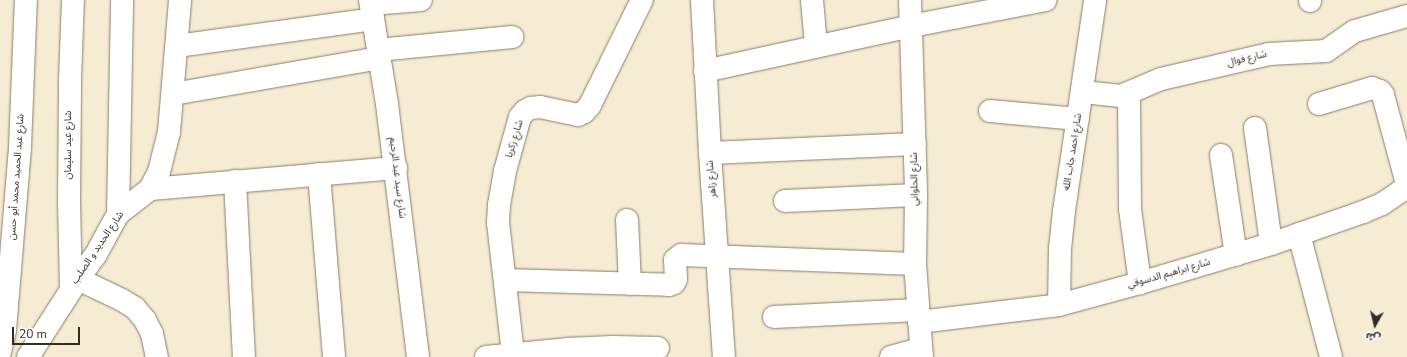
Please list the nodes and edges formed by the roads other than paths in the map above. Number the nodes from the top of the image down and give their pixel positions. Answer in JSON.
{"nodes":[{"id":1,"x":26,"y":0,"type":"edge"},
{"id":2,"x":73,"y":0,"type":"edge"},
{"id":3,"x":122,"y":0,"type":"edge"},
{"id":4,"x":180,"y":0,"type":"edge"},
{"id":5,"x":421,"y":0,"type":"edge"},
{"id":6,"x":642,"y":0,"type":"edge"},
{"id":7,"x":702,"y":0,"type":"edge"},
{"id":8,"x":812,"y":0,"type":"edge"},
{"id":9,"x":910,"y":0,"type":"edge"},
{"id":10,"x":1046,"y":0,"type":"edge"},
{"id":11,"x":1095,"y":0,"type":"edge"},
{"id":12,"x":371,"y":8,"type":"edge"},
{"id":13,"x":1407,"y":16,"type":"edge"},
{"id":14,"x":911,"y":26,"type":"junction"},
{"id":15,"x":512,"y":37,"type":"dead end"},
{"id":16,"x":177,"y":46,"type":"junction"},
{"id":17,"x":816,"y":46,"type":"junction"},
{"id":18,"x":379,"y":54,"type":"junction"},
{"id":19,"x":705,"y":71,"type":"junction"},
{"id":20,"x":1083,"y":92,"type":"junction"},
{"id":21,"x":173,"y":94,"type":"junction"},
{"id":22,"x":1129,"y":94,"type":"junction"},
{"id":23,"x":1319,"y":104,"type":"dead end"},
{"id":24,"x":990,"y":112,"type":"dead end"},
{"id":25,"x":1078,"y":119,"type":"junction"},
{"id":26,"x":1255,"y":128,"type":"dead end"},
{"id":27,"x":915,"y":144,"type":"junction"},
{"id":28,"x":710,"y":153,"type":"junction"},
{"id":29,"x":1221,"y":154,"type":"dead end"},
{"id":30,"x":396,"y":168,"type":"junction"},
{"id":31,"x":319,"y":174,"type":"junction"},
{"id":32,"x":235,"y":181,"type":"junction"},
{"id":33,"x":1407,"y":185,"type":"edge"},
{"id":34,"x":150,"y":188,"type":"junction"},
{"id":35,"x":916,"y":195,"type":"junction"},
{"id":36,"x":785,"y":201,"type":"dead end"},
{"id":37,"x":118,"y":214,"type":"junction"},
{"id":38,"x":627,"y":220,"type":"dead end"},
{"id":39,"x":1299,"y":234,"type":"junction"},
{"id":40,"x":1271,"y":244,"type":"junction"},
{"id":41,"x":1236,"y":254,"type":"junction"},
{"id":42,"x":718,"y":256,"type":"junction"},
{"id":43,"x":915,"y":264,"type":"junction"},
{"id":44,"x":505,"y":280,"type":"junction"},
{"id":45,"x":1140,"y":283,"type":"junction"},
{"id":46,"x":74,"y":284,"type":"junction"},
{"id":47,"x":630,"y":284,"type":"junction"},
{"id":48,"x":1059,"y":305,"type":"junction"},
{"id":49,"x":919,"y":316,"type":"junction"},
{"id":50,"x":774,"y":317,"type":"dead end"},
{"id":51,"x":658,"y":348,"type":"dead end"},
{"id":52,"x":0,"y":352,"type":"edge"},
{"id":53,"x":567,"y":353,"type":"edge"},
{"id":54,"x":922,"y":353,"type":"edge"},
{"id":55,"x":496,"y":356,"type":"edge"},
{"id":56,"x":1325,"y":356,"type":"edge"},
{"id":57,"x":28,"y":357,"type":"edge"},
{"id":58,"x":157,"y":357,"type":"edge"},
{"id":59,"x":244,"y":357,"type":"edge"},
{"id":60,"x":334,"y":357,"type":"edge"},
{"id":61,"x":418,"y":357,"type":"edge"},
{"id":62,"x":724,"y":357,"type":"edge"},
{"id":63,"x":891,"y":357,"type":"edge"}],
"edges":[{"from":1,"to":52,"type":"street","name":"شارع عبد الحميد محمد أبو حسن"},
{"from":2,"to":46,"type":"street","name":"شارع عيد سليمان"},
{"from":3,"to":37,"type":"street"},
{"from":4,"to":16,"type":"street","name":"شارع الحديد و الصلب"},
{"from":5,"to":12,"type":"street"},
{"from":6,"to":44,"type":"street","name":"شارع زكريا"},
{"from":7,"to":19,"type":"street","name":"شارع زاهر"},
{"from":8,"to":17,"type":"street"},
{"from":9,"to":14,"type":"street","name":"شارع الحلواني"},
{"from":10,"to":14,"type":"street"},
{"from":11,"to":20,"type":"street","name":"شارع احمد جاب الله"},
{"from":12,"to":16,"type":"street"},
{"from":12,"to":18,"type":"street","name":"شارع سيد عبد الرحيم"},
{"from":13,"to":22,"type":"street","name":"شارع فوال"},
{"from":14,"to":17,"type":"street"},
{"from":14,"to":27,"type":"street","name":"شارع الحلواني"},
{"from":15,"to":18,"type":"street"},
{"from":16,"to":21,"type":"street","name":"شارع الحديد و الصلب"},
{"from":17,"to":19,"type":"street"},
{"from":18,"to":21,"type":"street"},
{"from":18,"to":30,"type":"street","name":"شارع سيد عبد الرحيم"},
{"from":19,"to":28,"type":"street","name":"شارع زاهر"},
{"from":20,"to":22,"type":"street","name":"شارع فوال"},
{"from":20,"to":25,"type":"street","name":"شارع احمد جاب الله"},
{"from":21,"to":34,"type":"street","name":"شارع الحديد و الصلب"},
{"from":22,"to":45,"type":"street"},
{"from":23,"to":33,"type":"street"},
{"from":24,"to":25,"type":"street"},
{"from":25,"to":48,"type":"street","name":"شارع احمد جاب الله"},
{"from":26,"to":40,"type":"street"},
{"from":27,"to":28,"type":"street"},
{"from":27,"to":35,"type":"street","name":"شارع الحلواني"},
{"from":28,"to":42,"type":"street","name":"شارع زاهر"},
{"from":29,"to":41,"type":"street"},
{"from":30,"to":31,"type":"street"},
{"from":30,"to":61,"type":"street","name":"شارع سيد عبد الرحيم"},
{"from":31,"to":32,"type":"street"},
{"from":31,"to":60,"type":"street"},
{"from":32,"to":34,"type":"street"},
{"from":32,"to":59,"type":"street"},
{"from":33,"to":39,"type":"street","name":"شارع ابراهيم الدسوقي"},
{"from":34,"to":37,"type":"street","name":"شارع الحديد و الصلب"},
{"from":35,"to":36,"type":"street"},
{"from":35,"to":43,"type":"street","name":"شارع الحلواني"},
{"from":37,"to":46,"type":"street","name":"شارع الحديد و الصلب"},
{"from":38,"to":47,"type":"street"},
{"from":39,"to":40,"type":"street","name":"شارع ابراهيم الدسوقي"},
{"from":39,"to":56,"type":"street"},
{"from":40,"to":41,"type":"street","name":"شارع ابراهيم الدسوقي"},
{"from":41,"to":45,"type":"street","name":"شارع ابراهيم الدسوقي"},
{"from":42,"to":43,"type":"street"},
{"from":42,"to":47,"type":"street"},
{"from":42,"to":62,"type":"street","name":"شارع زاهر"},
{"from":43,"to":49,"type":"street","name":"شارع الحلواني"},
{"from":44,"to":47,"type":"street"},
{"from":44,"to":55,"type":"street","name":"شارع زكريا"},
{"from":45,"to":48,"type":"street","name":"شارع ابراهيم الدسوقي"},
{"from":46,"to":57,"type":"street","name":"شارع الحديد و الصلب"},
{"from":46,"to":58,"type":"street"},
{"from":48,"to":49,"type":"street","name":"شارع ابراهيم الدسوقي"},
{"from":49,"to":50,"type":"street","name":"شارع ابراهيم الدسوقي"},
{"from":49,"to":54,"type":"street","name":"شارع الحلواني"},
{"from":51,"to":53,"type":"street"},
{"from":53,"to":55,"type":"street"},
{"from":54,"to":63,"type":"street"}]}
